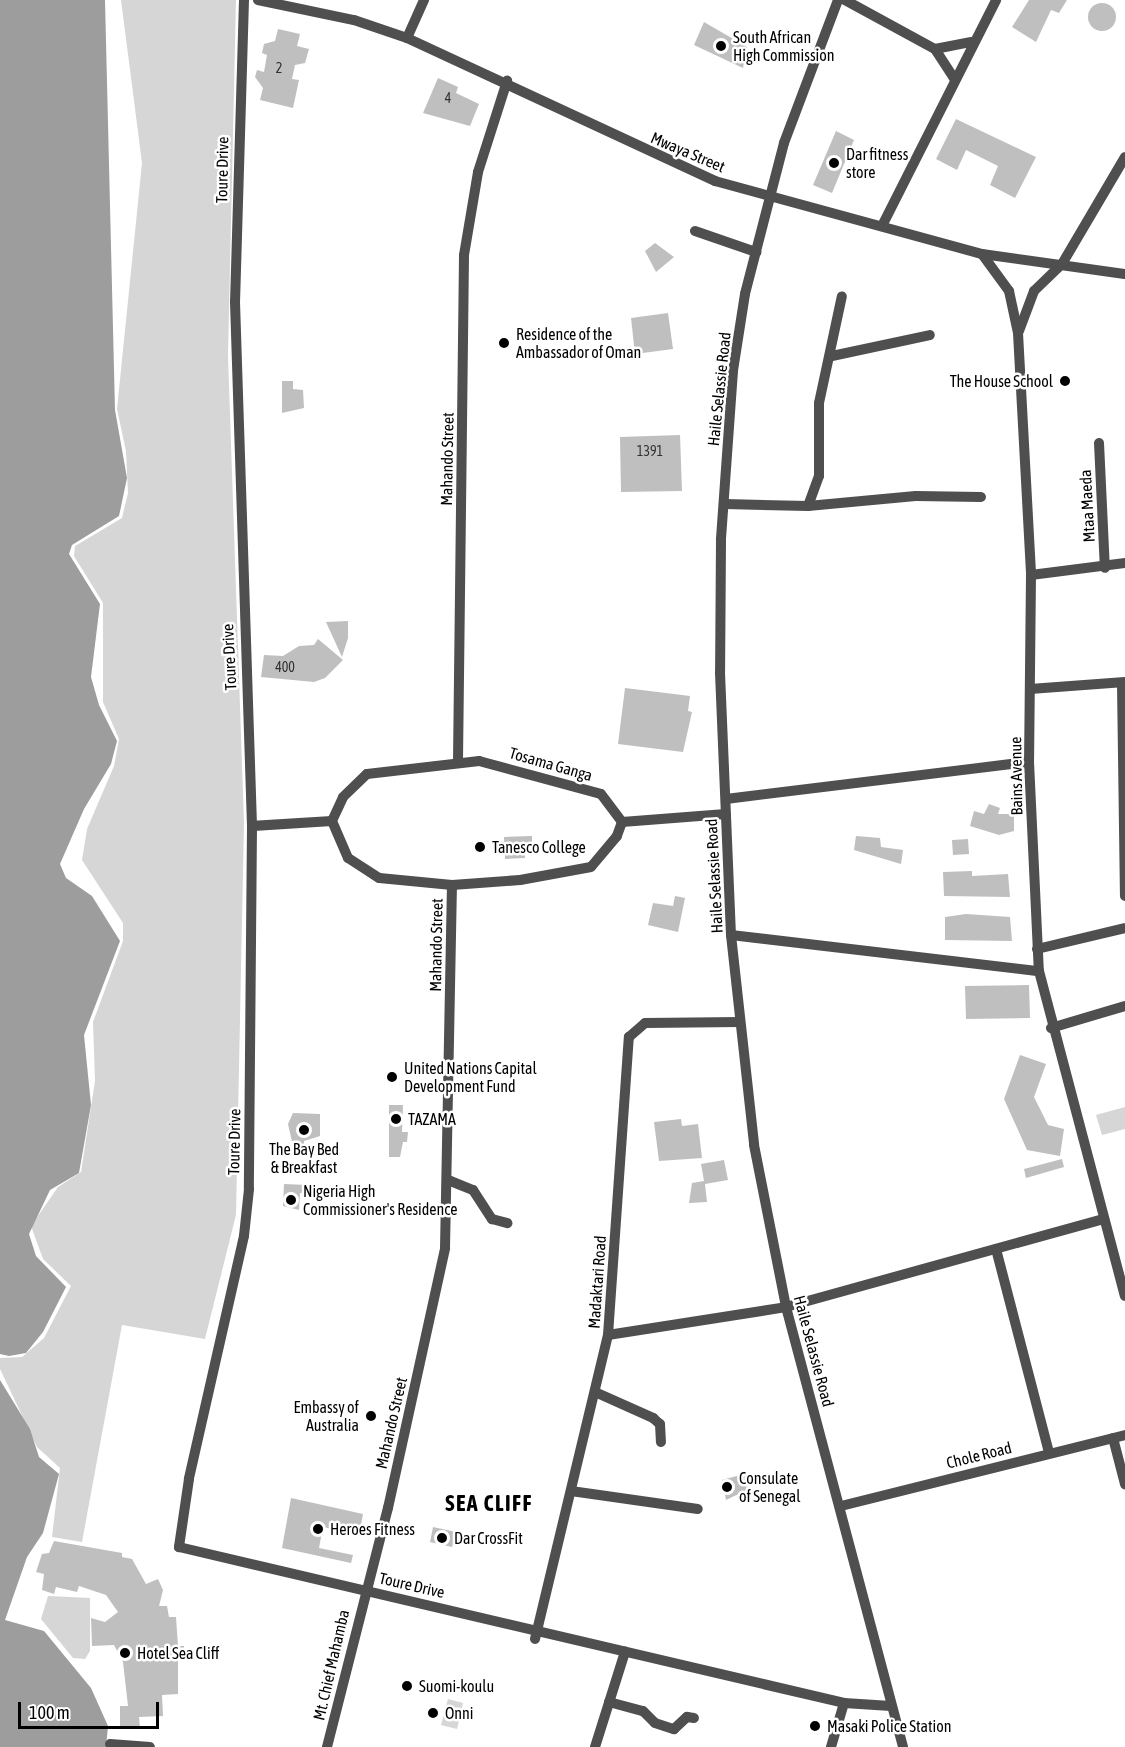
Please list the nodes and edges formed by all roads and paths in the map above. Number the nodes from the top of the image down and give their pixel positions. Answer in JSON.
{"nodes":[{"id":1,"x":244,"y":0,"type":"edge"},
{"id":2,"x":258,"y":0,"type":"edge"},
{"id":3,"x":424,"y":0,"type":"edge"},
{"id":4,"x":838,"y":0,"type":"edge"},
{"id":5,"x":844,"y":0,"type":"edge"},
{"id":6,"x":996,"y":0,"type":"edge"},
{"id":7,"x":407,"y":38,"type":"junction"},
{"id":8,"x":971,"y":42,"type":"junction"},
{"id":9,"x":935,"y":49,"type":"junction"},
{"id":10,"x":954,"y":78,"type":"junction"},
{"id":11,"x":507,"y":81,"type":"junction"},
{"id":12,"x":1125,"y":157,"type":"edge"},
{"id":13,"x":768,"y":198,"type":"junction"},
{"id":14,"x":883,"y":224,"type":"junction"},
{"id":15,"x":695,"y":231,"type":"dead end"},
{"id":16,"x":756,"y":252,"type":"junction"},
{"id":17,"x":982,"y":254,"type":"junction"},
{"id":18,"x":1062,"y":264,"type":"junction"},
{"id":19,"x":1125,"y":274,"type":"edge"},
{"id":20,"x":842,"y":296,"type":"dead end"},
{"id":21,"x":1018,"y":333,"type":"junction"},
{"id":22,"x":930,"y":335,"type":"dead end"},
{"id":23,"x":832,"y":356,"type":"junction"},
{"id":24,"x":1099,"y":443,"type":"dead end"},
{"id":25,"x":981,"y":496,"type":"dead end"},
{"id":26,"x":725,"y":504,"type":"junction"},
{"id":27,"x":808,"y":506,"type":"junction"},
{"id":28,"x":1125,"y":563,"type":"edge"},
{"id":29,"x":1105,"y":568,"type":"junction"},
{"id":30,"x":1031,"y":575,"type":"junction"},
{"id":31,"x":1123,"y":683,"type":"edge"},
{"id":32,"x":1030,"y":689,"type":"junction"},
{"id":33,"x":459,"y":761,"type":"junction"},
{"id":34,"x":1029,"y":762,"type":"junction"},
{"id":35,"x":726,"y":799,"type":"junction"},
{"id":36,"x":726,"y":814,"type":"junction"},
{"id":37,"x":332,"y":821,"type":"junction"},
{"id":38,"x":622,"y":822,"type":"junction"},
{"id":39,"x":252,"y":826,"type":"junction"},
{"id":40,"x":452,"y":885,"type":"junction"},
{"id":41,"x":1125,"y":896,"type":"edge"},
{"id":42,"x":1125,"y":928,"type":"edge"},
{"id":43,"x":731,"y":935,"type":"junction"},
{"id":44,"x":1037,"y":949,"type":"junction"},
{"id":45,"x":1039,"y":971,"type":"junction"},
{"id":46,"x":1125,"y":1006,"type":"edge"},
{"id":47,"x":740,"y":1022,"type":"junction"},
{"id":48,"x":1051,"y":1028,"type":"junction"},
{"id":49,"x":448,"y":1180,"type":"junction"},
{"id":50,"x":1104,"y":1219,"type":"junction"},
{"id":51,"x":507,"y":1223,"type":"dead end"},
{"id":52,"x":996,"y":1249,"type":"junction"},
{"id":53,"x":1125,"y":1296,"type":"edge"},
{"id":54,"x":786,"y":1307,"type":"junction"},
{"id":55,"x":608,"y":1335,"type":"junction"},
{"id":56,"x":595,"y":1392,"type":"junction"},
{"id":57,"x":1125,"y":1435,"type":"edge"},
{"id":58,"x":1113,"y":1438,"type":"junction"},
{"id":59,"x":661,"y":1442,"type":"dead end"},
{"id":60,"x":1049,"y":1453,"type":"junction"},
{"id":61,"x":1125,"y":1484,"type":"edge"},
{"id":62,"x":571,"y":1491,"type":"junction"},
{"id":63,"x":841,"y":1506,"type":"junction"},
{"id":64,"x":698,"y":1509,"type":"dead end"},
{"id":65,"x":364,"y":1589,"type":"junction"},
{"id":66,"x":537,"y":1634,"type":"junction"},
{"id":67,"x":626,"y":1652,"type":"junction"},
{"id":68,"x":609,"y":1702,"type":"junction"},
{"id":69,"x":844,"y":1703,"type":"junction"},
{"id":70,"x":891,"y":1706,"type":"junction"},
{"id":71,"x":694,"y":1718,"type":"dead end"},
{"id":72,"x":110,"y":1744,"type":"dead end"},
{"id":73,"x":150,"y":1747,"type":"edge"},
{"id":74,"x":327,"y":1747,"type":"edge"},
{"id":75,"x":595,"y":1747,"type":"edge"},
{"id":76,"x":831,"y":1747,"type":"edge"},
{"id":77,"x":903,"y":1747,"type":"edge"}],
"edges":[{"from":1,"to":39,"type":"street","name":"Toure Drive"},
{"from":2,"to":7,"type":"street","name":"Mwaya Street"},
{"from":3,"to":7,"type":"street"},
{"from":4,"to":13,"type":"street","name":"Haile Selassie Road"},
{"from":5,"to":9,"type":"street"},
{"from":6,"to":8,"type":"street"},
{"from":7,"to":11,"type":"street","name":"Mwaya Street"},
{"from":8,"to":9,"type":"street"},
{"from":8,"to":10,"type":"street"},
{"from":9,"to":10,"type":"street"},
{"from":10,"to":14,"type":"street"},
{"from":11,"to":13,"type":"street","name":"Mwaya Street"},
{"from":11,"to":33,"type":"street","name":"Mahando Street"},
{"from":12,"to":18,"type":"street"},
{"from":13,"to":14,"type":"street","name":"Mwaya Street"},
{"from":13,"to":16,"type":"street","name":"Haile Selassie Road"},
{"from":14,"to":17,"type":"street","name":"Mwaya Street"},
{"from":15,"to":16,"type":"street"},
{"from":16,"to":26,"type":"street","name":"Haile Selassie Road"},
{"from":17,"to":18,"type":"street","name":"Mwaya Street"},
{"from":17,"to":21,"type":"street","name":"Bains Avenue"},
{"from":18,"to":19,"type":"street","name":"Mwaya Street"},
{"from":18,"to":21,"type":"street"},
{"from":20,"to":23,"type":"street"},
{"from":21,"to":30,"type":"street","name":"Bains Avenue"},
{"from":22,"to":23,"type":"street"},
{"from":23,"to":27,"type":"street"},
{"from":24,"to":29,"type":"street","name":"Mtaa Maeda"},
{"from":25,"to":27,"type":"street"},
{"from":26,"to":27,"type":"street"},
{"from":26,"to":35,"type":"street","name":"Haile Selassie Road"},
{"from":28,"to":29,"type":"street"},
{"from":29,"to":30,"type":"street"},
{"from":30,"to":32,"type":"street","name":"Bains Avenue"},
{"from":31,"to":32,"type":"street"},
{"from":31,"to":41,"type":"street"},
{"from":32,"to":34,"type":"street","name":"Bains Avenue"},
{"from":33,"to":37,"type":"street"},
{"from":33,"to":38,"type":"street","name":"Tosama Ganga"},
{"from":34,"to":35,"type":"street"},
{"from":34,"to":44,"type":"street","name":"Bains Avenue"},
{"from":35,"to":36,"type":"street","name":"Haile Selassie Road"},
{"from":36,"to":38,"type":"street"},
{"from":36,"to":43,"type":"street","name":"Haile Selassie Road"},
{"from":37,"to":39,"type":"street"},
{"from":37,"to":40,"type":"street","name":"Mahando Street"},
{"from":38,"to":40,"type":"street"},
{"from":39,"to":65,"type":"street","name":"Toure Drive"},
{"from":40,"to":49,"type":"street","name":"Mahando Street"},
{"from":42,"to":44,"type":"street"},
{"from":43,"to":45,"type":"street"},
{"from":43,"to":47,"type":"street","name":"Haile Selassie Road"},
{"from":44,"to":45,"type":"street","name":"Bains Avenue"},
{"from":45,"to":48,"type":"street","name":"Bains Avenue"},
{"from":46,"to":48,"type":"street"},
{"from":47,"to":54,"type":"street","name":"Haile Selassie Road"},
{"from":47,"to":55,"type":"street","name":"Madaktari Road"},
{"from":48,"to":50,"type":"street","name":"Bains Avenue"},
{"from":49,"to":51,"type":"street"},
{"from":49,"to":65,"type":"street","name":"Mahando Street"},
{"from":50,"to":52,"type":"street"},
{"from":50,"to":53,"type":"street","name":"Bains Avenue"},
{"from":52,"to":54,"type":"street"},
{"from":52,"to":60,"type":"street"},
{"from":54,"to":55,"type":"street"},
{"from":54,"to":63,"type":"street","name":"Haile Selassie Road"},
{"from":55,"to":56,"type":"street","name":"Madaktari Road"},
{"from":56,"to":59,"type":"street"},
{"from":56,"to":62,"type":"street","name":"Madaktari Road"},
{"from":57,"to":58,"type":"street","name":"Chole Road"},
{"from":58,"to":60,"type":"street","name":"Chole Road"},
{"from":58,"to":61,"type":"street"},
{"from":60,"to":63,"type":"street","name":"Chole Road"},
{"from":62,"to":64,"type":"street"},
{"from":62,"to":66,"type":"street","name":"Madaktari Road"},
{"from":63,"to":70,"type":"street","name":"Haile Selassie Road"},
{"from":65,"to":66,"type":"street","name":"Toure Drive"},
{"from":65,"to":74,"type":"street","name":"Mt. Chief Mahamba"},
{"from":66,"to":67,"type":"street","name":"Toure Drive"},
{"from":67,"to":68,"type":"street"},
{"from":67,"to":69,"type":"street","name":"Toure Drive"},
{"from":68,"to":71,"type":"street"},
{"from":68,"to":75,"type":"street"},
{"from":69,"to":70,"type":"street","name":"Toure Drive"},
{"from":69,"to":76,"type":"street"},
{"from":70,"to":77,"type":"street","name":"Haile Selassie Road"},
{"from":72,"to":73,"type":"street"}]}
